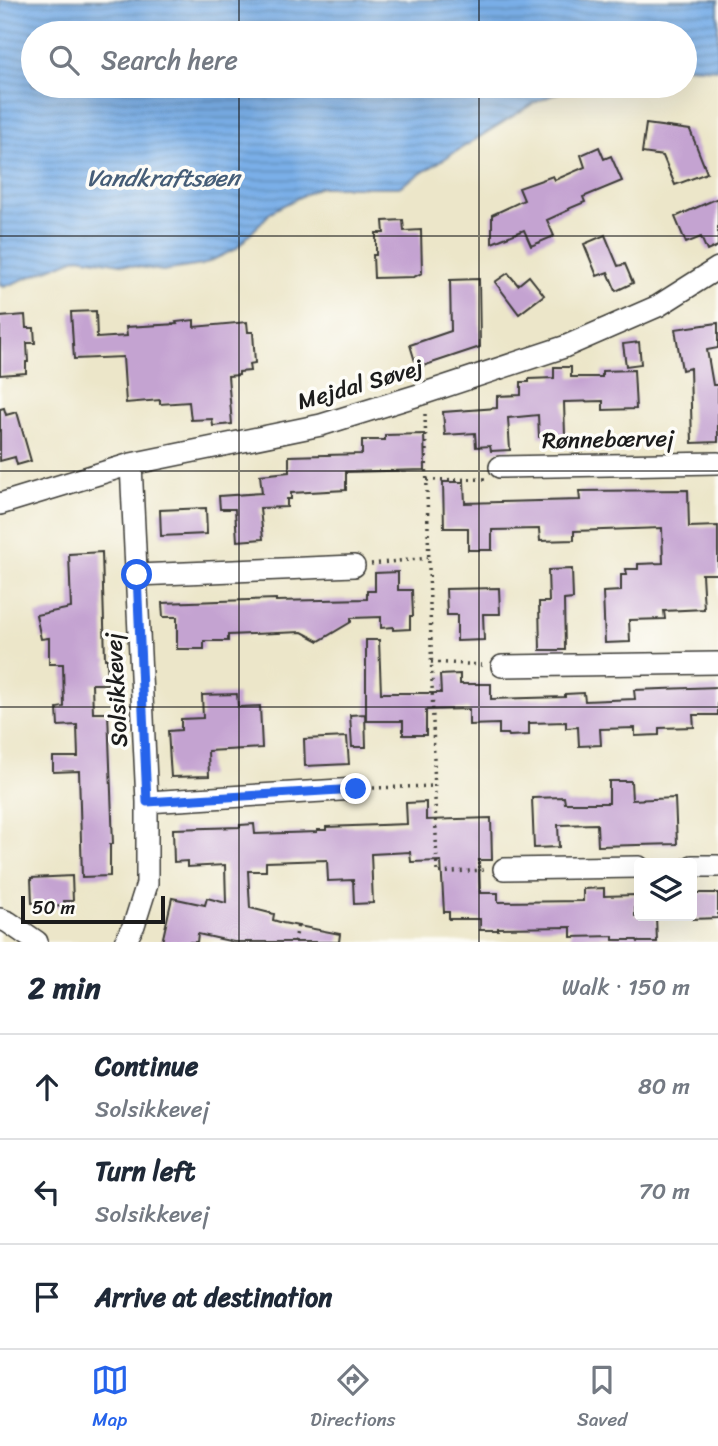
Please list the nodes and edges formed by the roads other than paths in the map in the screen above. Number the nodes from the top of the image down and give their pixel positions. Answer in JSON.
{"nodes":[{"id":1,"x":718,"y":268,"type":"edge"},
{"id":2,"x":718,"y":463,"type":"edge"},
{"id":3,"x":131,"y":464,"type":"junction"},
{"id":4,"x":499,"y":467,"type":"road end"},
{"id":5,"x":0,"y":504,"type":"edge"},
{"id":6,"x":354,"y":566,"type":"road end"},
{"id":7,"x":137,"y":575,"type":"junction"},
{"id":8,"x":718,"y":663,"type":"edge"},
{"id":9,"x":502,"y":667,"type":"road end"},
{"id":10,"x":356,"y":789,"type":"road end"},
{"id":11,"x":147,"y":802,"type":"junction"},
{"id":12,"x":697,"y":866,"type":"edge"},
{"id":13,"x":718,"y":866,"type":"edge"},
{"id":14,"x":634,"y":867,"type":"edge"},
{"id":15,"x":504,"y":869,"type":"road end"},
{"id":16,"x":0,"y":919,"type":"edge"},
{"id":17,"x":37,"y":942,"type":"edge"},
{"id":18,"x":125,"y":942,"type":"edge"}],
"edges":[{"from":1,"to":3,"type":"street","name":"Mejdal Søvej"},
{"from":2,"to":4,"type":"street","name":"Rønnebærvej"},
{"from":3,"to":5,"type":"street","name":"Mejdal Søvej"},
{"from":3,"to":7,"type":"street","name":"Solsikkevej"},
{"from":6,"to":7,"type":"street"},
{"from":7,"to":11,"type":"street","name":"Solsikkevej"},
{"from":8,"to":9,"type":"street"},
{"from":10,"to":11,"type":"street"},
{"from":11,"to":18,"type":"street","name":"Solsikkevej"},
{"from":12,"to":13,"type":"street"},
{"from":14,"to":15,"type":"street"},
{"from":16,"to":17,"type":"street"}]}
